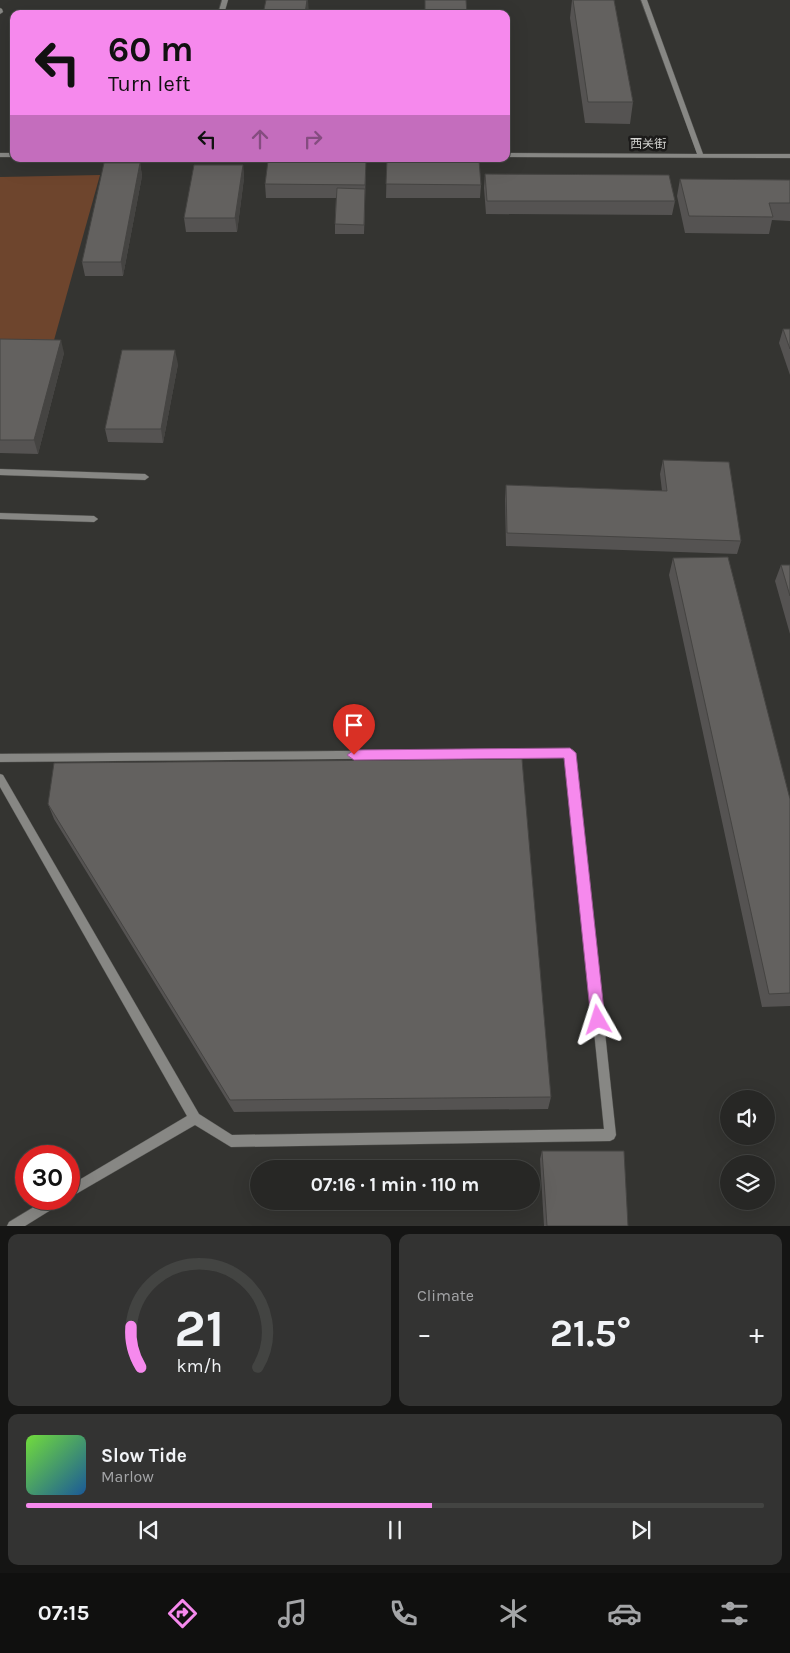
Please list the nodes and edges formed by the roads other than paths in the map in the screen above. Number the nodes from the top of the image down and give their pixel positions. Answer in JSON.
{"nodes":[{"id":1,"x":644,"y":0,"type":"edge"},
{"id":2,"x":510,"y":155,"type":"edge"},
{"id":3,"x":701,"y":156,"type":"junction"},
{"id":4,"x":790,"y":156,"type":"edge"},
{"id":5,"x":0,"y":472,"type":"edge"},
{"id":6,"x":145,"y":477,"type":"dead end"},
{"id":7,"x":0,"y":516,"type":"edge"},
{"id":8,"x":94,"y":519,"type":"dead end"},
{"id":9,"x":0,"y":758,"type":"edge"},
{"id":10,"x":0,"y":778,"type":"edge"},
{"id":11,"x":195,"y":1118,"type":"junction"},
{"id":12,"x":80,"y":1186,"type":"edge"},
{"id":13,"x":40,"y":1210,"type":"edge"},
{"id":14,"x":13,"y":1226,"type":"edge"}],
"edges":[{"from":1,"to":3,"type":"street"},
{"from":2,"to":3,"type":"street","name":"西关街"},
{"from":3,"to":4,"type":"street","name":"西关街"},
{"from":5,"to":6,"type":"street"},
{"from":7,"to":8,"type":"street"},
{"from":9,"to":11,"type":"street"},
{"from":10,"to":11,"type":"street"},
{"from":11,"to":12,"type":"street"},
{"from":13,"to":14,"type":"street"}]}
